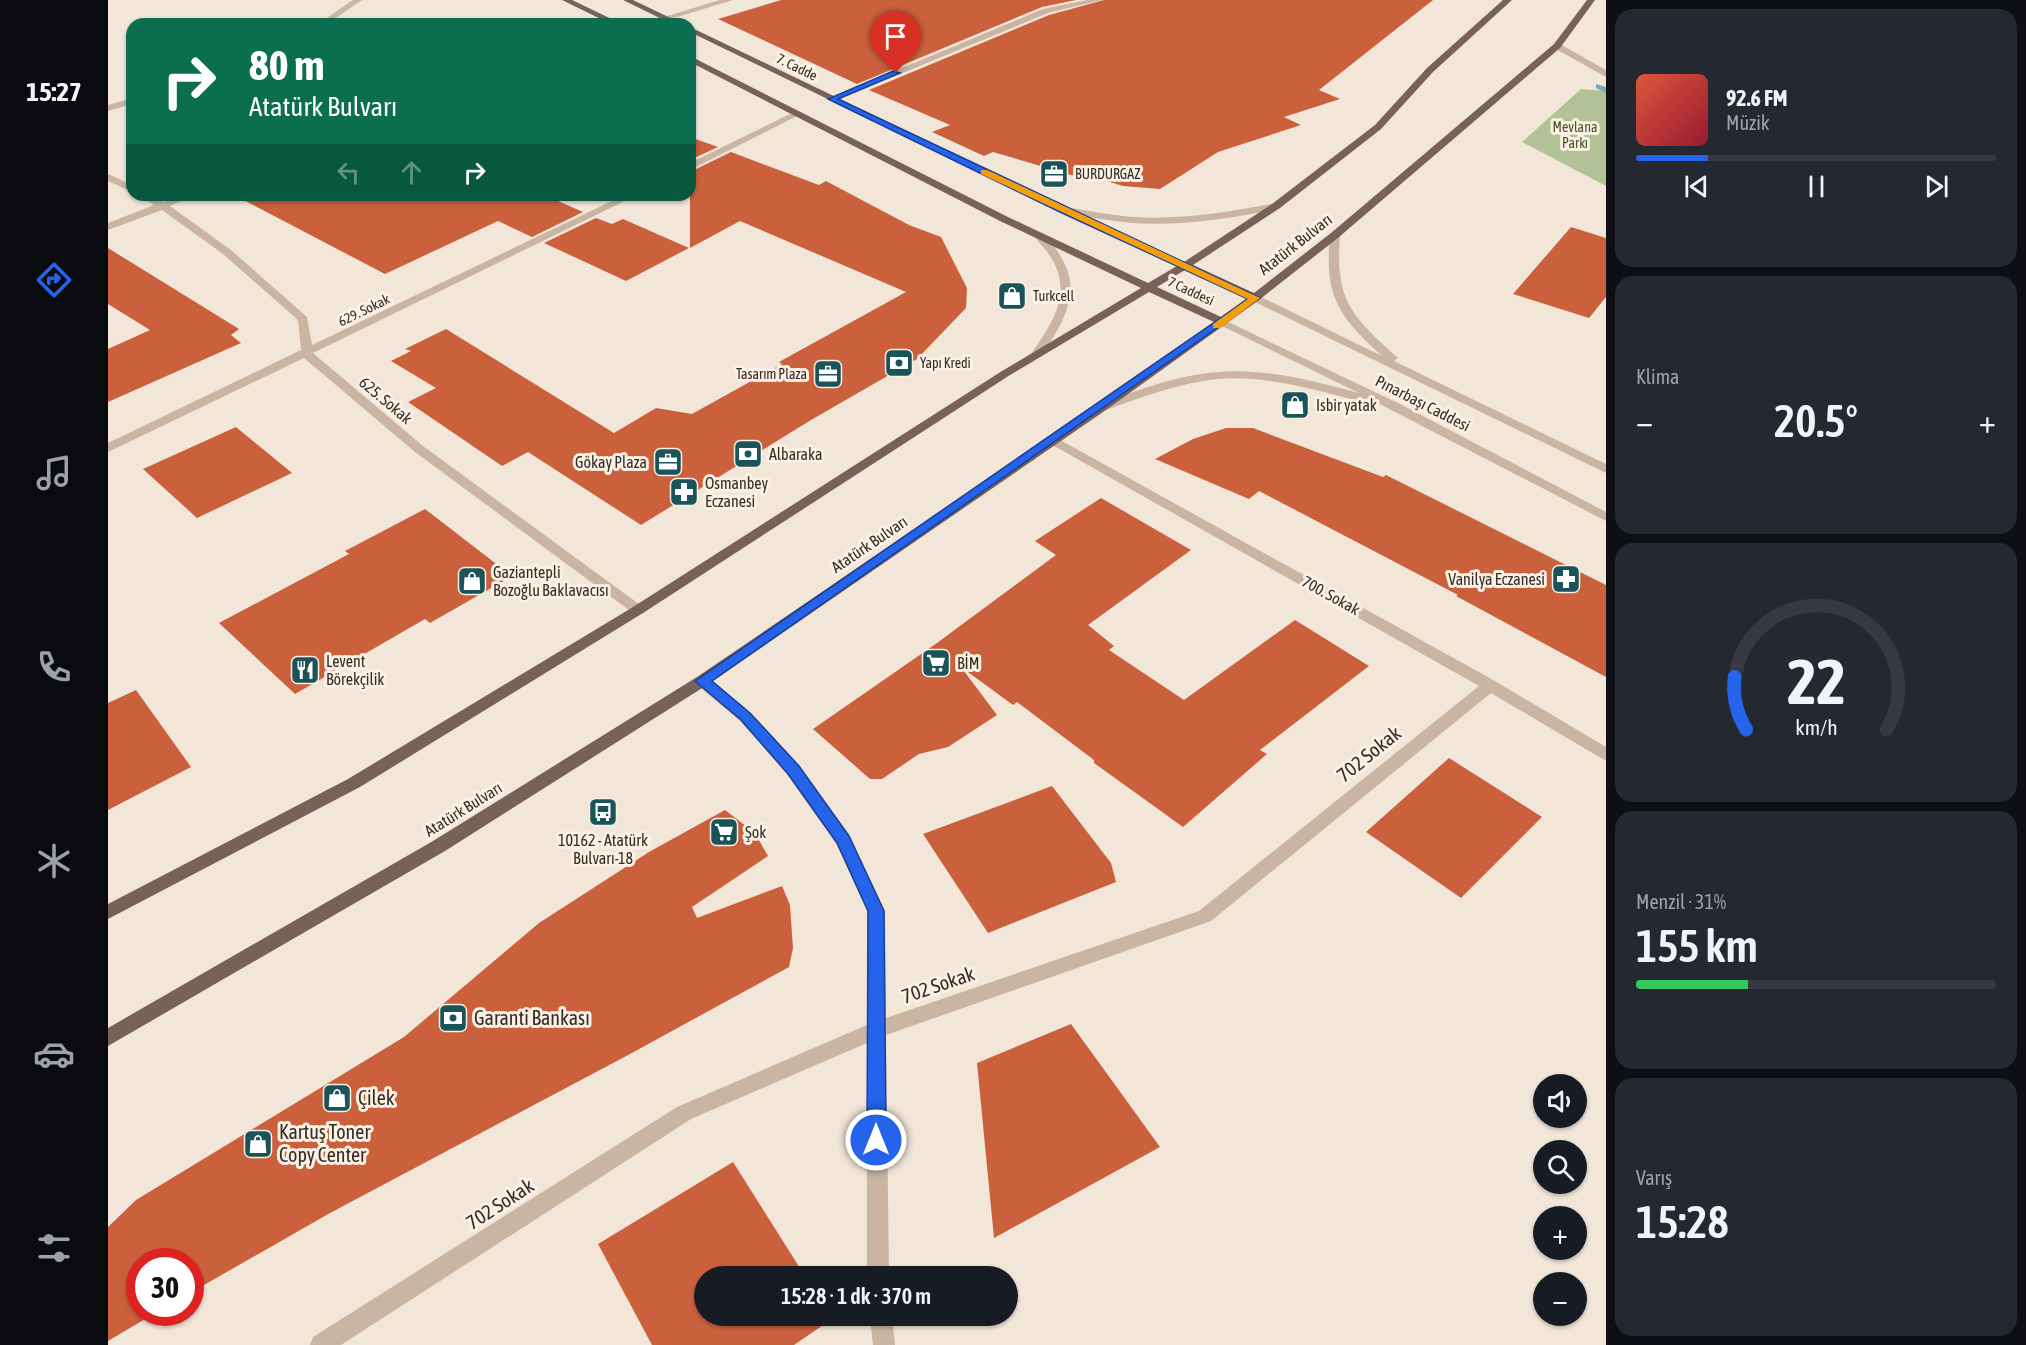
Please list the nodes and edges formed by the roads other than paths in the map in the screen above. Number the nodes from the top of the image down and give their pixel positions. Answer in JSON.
{"nodes":[{"id":1,"x":358,"y":0,"type":"edge"},
{"id":2,"x":566,"y":0,"type":"edge"},
{"id":3,"x":627,"y":0,"type":"edge"},
{"id":4,"x":729,"y":0,"type":"edge"},
{"id":5,"x":1098,"y":0,"type":"edge"},
{"id":6,"x":1508,"y":0,"type":"edge"},
{"id":7,"x":1591,"y":0,"type":"edge"},
{"id":8,"x":331,"y":18,"type":"edge"},
{"id":9,"x":605,"y":18,"type":"edge"},
{"id":10,"x":667,"y":18,"type":"joint"},
{"id":11,"x":696,"y":32,"type":"edge"},
{"id":12,"x":1557,"y":46,"type":"junction"},
{"id":13,"x":696,"y":62,"type":"edge"},
{"id":14,"x":1606,"y":74,"type":"edge"},
{"id":15,"x":832,"y":99,"type":"junction"},
{"id":16,"x":126,"y":103,"type":"edge"},
{"id":17,"x":108,"y":108,"type":"edge"},
{"id":18,"x":799,"y":113,"type":"junction"},
{"id":19,"x":696,"y":164,"type":"edge"},
{"id":20,"x":108,"y":177,"type":"edge"},
{"id":21,"x":126,"y":186,"type":"edge"},
{"id":22,"x":155,"y":201,"type":"edge"},
{"id":23,"x":173,"y":201,"type":"edge"},
{"id":24,"x":620,"y":201,"type":"edge"},
{"id":25,"x":163,"y":205,"type":"junction"},
{"id":26,"x":1276,"y":206,"type":"junction"},
{"id":27,"x":1063,"y":210,"type":"junction"},
{"id":28,"x":108,"y":227,"type":"edge"},
{"id":29,"x":1039,"y":236,"type":"junction"},
{"id":30,"x":1335,"y":236,"type":"junction"},
{"id":31,"x":1186,"y":265,"type":"junction"},
{"id":32,"x":1148,"y":288,"type":"junction"},
{"id":33,"x":1255,"y":298,"type":"junction"},
{"id":34,"x":1222,"y":322,"type":"junction"},
{"id":35,"x":307,"y":354,"type":"junction"},
{"id":36,"x":1037,"y":354,"type":"junction"},
{"id":37,"x":1408,"y":372,"type":"junction"},
{"id":38,"x":1102,"y":407,"type":"junction"},
{"id":39,"x":1398,"y":408,"type":"junction"},
{"id":40,"x":1053,"y":440,"type":"junction"},
{"id":41,"x":108,"y":448,"type":"edge"},
{"id":42,"x":1606,"y":469,"type":"edge"},
{"id":43,"x":1606,"y":517,"type":"edge"},
{"id":44,"x":638,"y":610,"type":"junction"},
{"id":45,"x":702,"y":681,"type":"junction"},
{"id":46,"x":1490,"y":685,"type":"junction"},
{"id":47,"x":1606,"y":754,"type":"edge"},
{"id":48,"x":108,"y":912,"type":"edge"},
{"id":49,"x":876,"y":1030,"type":"junction"},
{"id":50,"x":108,"y":1038,"type":"edge"},
{"id":51,"x":878,"y":1266,"type":"edge"},
{"id":52,"x":883,"y":1326,"type":"edge"},
{"id":53,"x":321,"y":1345,"type":"edge"},
{"id":54,"x":884,"y":1345,"type":"edge"}],
"edges":[{"from":1,"to":8,"type":"street"},
{"from":2,"to":9,"type":"main road"},
{"from":3,"to":10,"type":"main road"},
{"from":4,"to":10,"type":"street"},
{"from":5,"to":15,"type":"street"},
{"from":6,"to":26,"type":"main road"},
{"from":7,"to":12,"type":"main road","name":"Atatürk Bulvarı"},
{"from":11,"to":15,"type":"main road","name":"7. Cadde"},
{"from":12,"to":14,"type":"street"},
{"from":12,"to":30,"type":"main road","name":"Atatürk Bulvarı"},
{"from":13,"to":18,"type":"main road"},
{"from":15,"to":27,"type":"main road","name":"7. Cadde"},
{"from":16,"to":17,"type":"street"},
{"from":18,"to":19,"type":"street"},
{"from":18,"to":29,"type":"main road"},
{"from":20,"to":21,"type":"street"},
{"from":22,"to":25,"type":"street"},
{"from":23,"to":25,"type":"street"},
{"from":24,"to":35,"type":"street","name":"629. Sokak"},
{"from":25,"to":28,"type":"street"},
{"from":25,"to":35,"type":"street"},
{"from":26,"to":27,"type":"street"},
{"from":26,"to":31,"type":"main road"},
{"from":27,"to":31,"type":"main road","name":"7. Cadde"},
{"from":29,"to":32,"type":"main road"},
{"from":29,"to":36,"type":"street"},
{"from":30,"to":33,"type":"main road","name":"Atatürk Bulvarı"},
{"from":30,"to":37,"type":"street"},
{"from":31,"to":32,"type":"main road"},
{"from":31,"to":33,"type":"main road","name":"7 Caddesi"},
{"from":32,"to":34,"type":"main road","name":"7 Caddesi"},
{"from":32,"to":36,"type":"main road"},
{"from":33,"to":34,"type":"main road","name":"Atatürk Bulvarı"},
{"from":33,"to":37,"type":"street","name":"Pınarbaşı Caddesi"},
{"from":34,"to":38,"type":"main road","name":"Atatürk Bulvarı"},
{"from":34,"to":39,"type":"street","name":"Pınarbaşı Caddesi"},
{"from":35,"to":41,"type":"street","name":"629. Sokak"},
{"from":35,"to":44,"type":"street","name":"625. Sokak"},
{"from":36,"to":44,"type":"main road"},
{"from":37,"to":42,"type":"street","name":"Pınarbaşı Caddesi"},
{"from":38,"to":39,"type":"street"},
{"from":38,"to":40,"type":"main road","name":"Atatürk Bulvarı"},
{"from":39,"to":43,"type":"street","name":"Pınarbaşı Caddesi"},
{"from":40,"to":45,"type":"main road","name":"Atatürk Bulvarı"},
{"from":40,"to":46,"type":"street","name":"700. Sokak"},
{"from":44,"to":48,"type":"main road"},
{"from":45,"to":49,"type":"street"},
{"from":45,"to":50,"type":"main road","name":"Atatürk Bulvarı"},
{"from":46,"to":47,"type":"street","name":"700. Sokak"},
{"from":46,"to":49,"type":"street","name":"702 Sokak"},
{"from":49,"to":51,"type":"street"},
{"from":49,"to":53,"type":"street","name":"702 Sokak"},
{"from":52,"to":54,"type":"street"}]}
